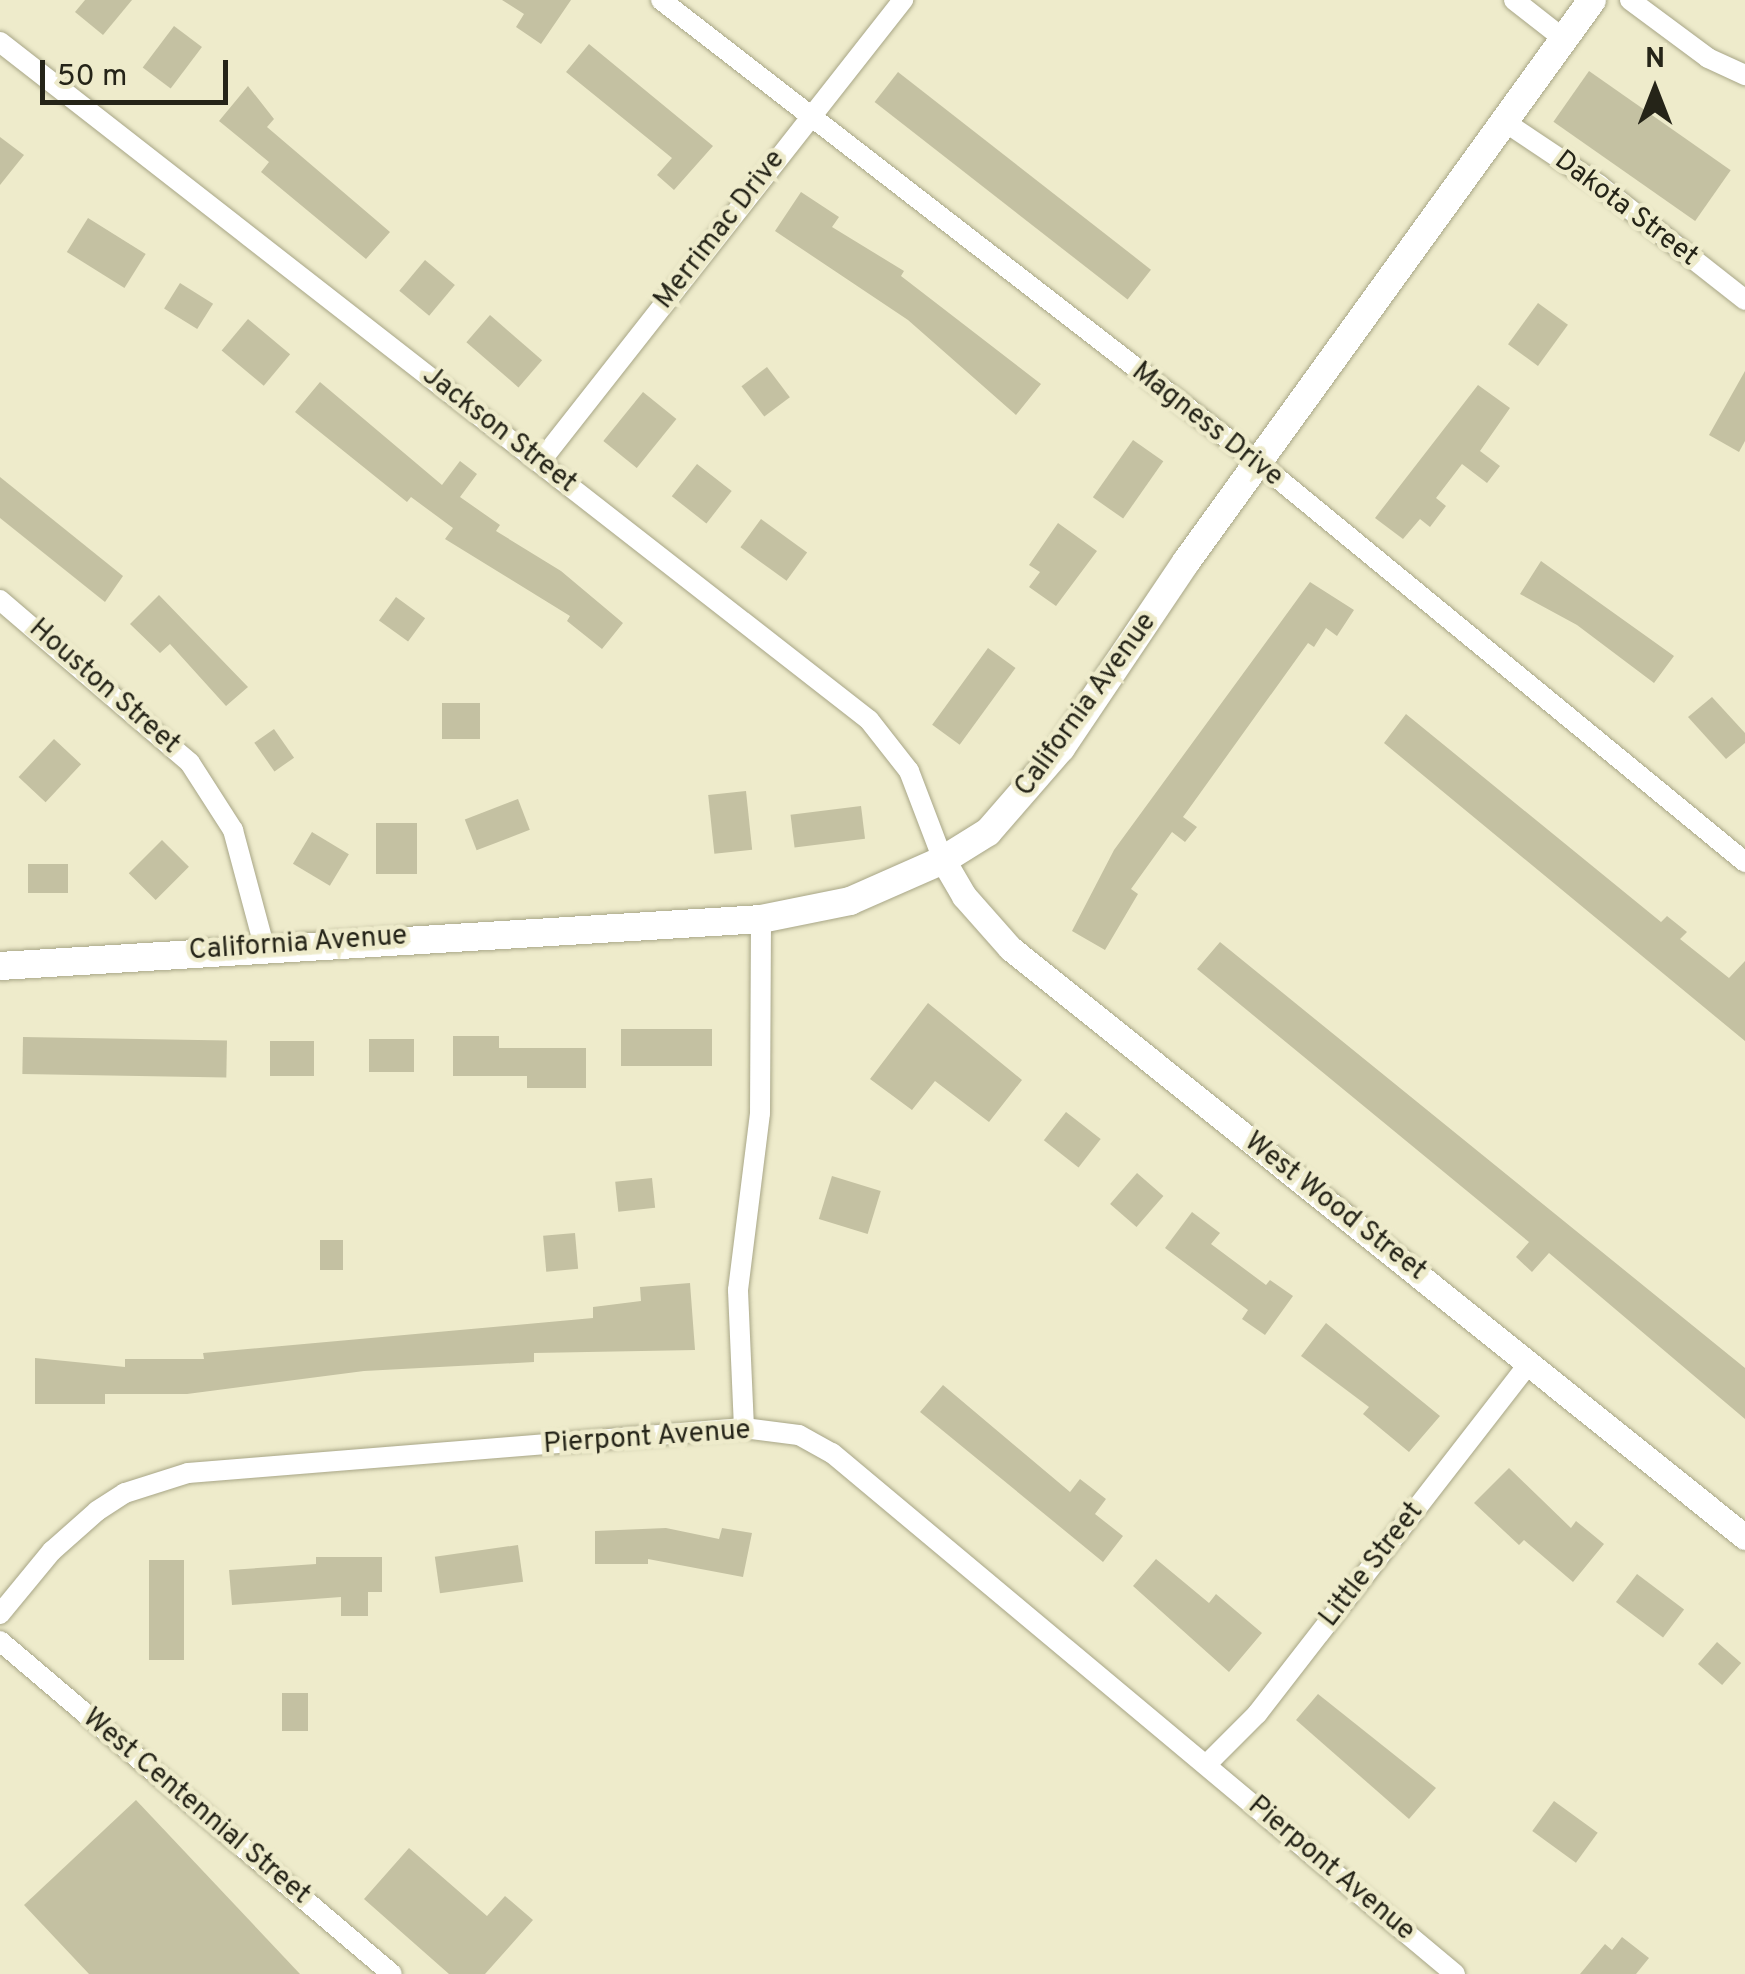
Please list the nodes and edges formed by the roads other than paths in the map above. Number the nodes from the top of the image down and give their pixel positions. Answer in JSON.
{"nodes":[{"id":1,"x":661,"y":0,"type":"edge"},
{"id":2,"x":903,"y":0,"type":"edge"},
{"id":3,"x":1514,"y":0,"type":"edge"},
{"id":4,"x":1592,"y":0,"type":"edge"},
{"id":5,"x":1630,"y":0,"type":"edge"},
{"id":6,"x":1564,"y":40,"type":"junction"},
{"id":7,"x":0,"y":42,"type":"edge"},
{"id":8,"x":1745,"y":75,"type":"edge"},
{"id":9,"x":810,"y":117,"type":"junction"},
{"id":10,"x":1505,"y":122,"type":"junction"},
{"id":11,"x":1745,"y":300,"type":"edge"},
{"id":12,"x":540,"y":462,"type":"junction"},
{"id":13,"x":1259,"y":463,"type":"junction"},
{"id":14,"x":0,"y":600,"type":"edge"},
{"id":15,"x":943,"y":860,"type":"junction"},
{"id":16,"x":1745,"y":862,"type":"edge"},
{"id":17,"x":760,"y":919,"type":"junction"},
{"id":18,"x":264,"y":946,"type":"junction"},
{"id":19,"x":0,"y":966,"type":"edge"},
{"id":20,"x":1530,"y":1362,"type":"junction"},
{"id":21,"x":744,"y":1428,"type":"junction"},
{"id":22,"x":1745,"y":1536,"type":"edge"},
{"id":23,"x":0,"y":1614,"type":"edge"},
{"id":24,"x":0,"y":1641,"type":"edge"},
{"id":25,"x":1207,"y":1764,"type":"junction"},
{"id":26,"x":392,"y":1974,"type":"edge"},
{"id":27,"x":1456,"y":1974,"type":"edge"}],
"edges":[{"from":1,"to":9,"type":"street","name":"Magness Drive"},
{"from":2,"to":9,"type":"street","name":"Merrimac Drive"},
{"from":3,"to":6,"type":"street"},
{"from":4,"to":6,"type":"main road","name":"California Avenue"},
{"from":5,"to":8,"type":"street"},
{"from":6,"to":10,"type":"main road","name":"California Avenue"},
{"from":7,"to":12,"type":"street","name":"Jackson Street"},
{"from":9,"to":12,"type":"street","name":"Merrimac Drive"},
{"from":9,"to":13,"type":"street","name":"Magness Drive"},
{"from":10,"to":11,"type":"street","name":"Dakota Street"},
{"from":10,"to":13,"type":"main road","name":"California Avenue"},
{"from":12,"to":15,"type":"street","name":"Jackson Street"},
{"from":13,"to":15,"type":"main road","name":"California Avenue"},
{"from":13,"to":16,"type":"street","name":"Magness Drive"},
{"from":14,"to":18,"type":"street","name":"Houston Street"},
{"from":15,"to":17,"type":"main road","name":"California Avenue"},
{"from":15,"to":20,"type":"street","name":"West Wood Street"},
{"from":17,"to":18,"type":"main road","name":"California Avenue"},
{"from":17,"to":21,"type":"street"},
{"from":18,"to":19,"type":"main road","name":"California Avenue"},
{"from":20,"to":22,"type":"street","name":"West Wood Street"},
{"from":20,"to":25,"type":"street","name":"Little Street"},
{"from":21,"to":23,"type":"street","name":"Pierpont Avenue"},
{"from":21,"to":25,"type":"street","name":"Pierpont Avenue"},
{"from":24,"to":26,"type":"street","name":"West Centennial Street"},
{"from":25,"to":27,"type":"street","name":"Pierpont Avenue"}]}
